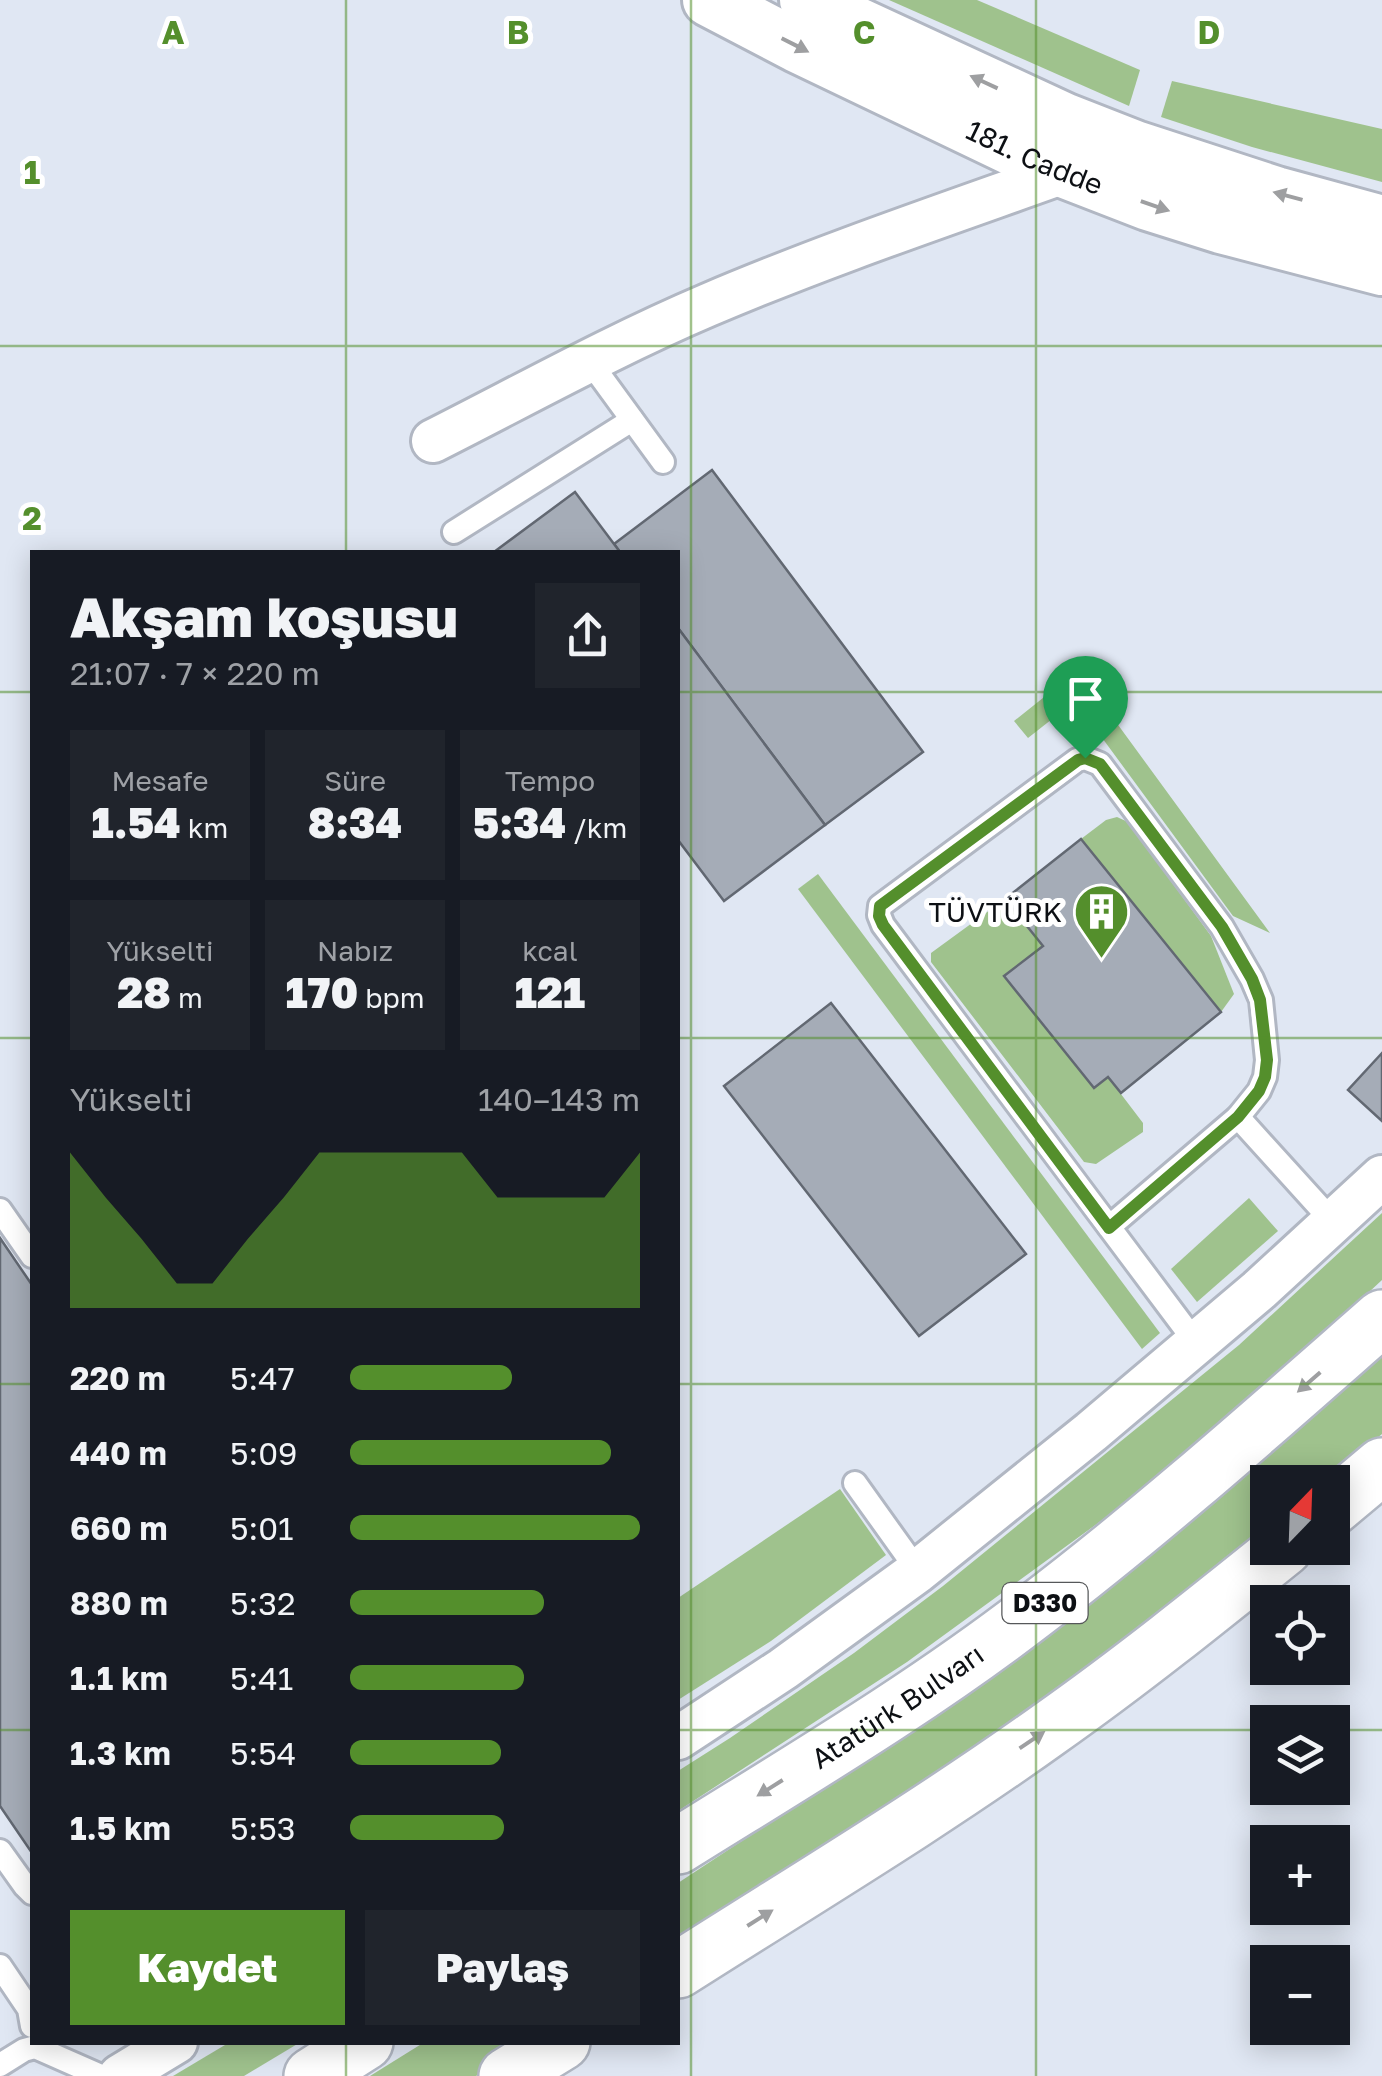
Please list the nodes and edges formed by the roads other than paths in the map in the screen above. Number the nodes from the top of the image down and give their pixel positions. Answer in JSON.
{"nodes":[{"id":1,"x":708,"y":0,"type":"edge"},
{"id":2,"x":806,"y":0,"type":"edge"},
{"id":3,"x":1135,"y":147,"type":"junction"},
{"id":4,"x":1066,"y":172,"type":"junction"},
{"id":5,"x":1382,"y":222,"type":"edge"},
{"id":6,"x":1382,"y":269,"type":"edge"},
{"id":7,"x":590,"y":362,"type":"junction"},
{"id":8,"x":632,"y":420,"type":"junction"},
{"id":9,"x":433,"y":440,"type":"dead end"},
{"id":10,"x":663,"y":462,"type":"dead end"},
{"id":11,"x":454,"y":532,"type":"dead end"},
{"id":12,"x":1238,"y":1117,"type":"junction"},
{"id":13,"x":1382,"y":1177,"type":"edge"},
{"id":14,"x":0,"y":1210,"type":"edge"},
{"id":15,"x":1334,"y":1222,"type":"junction"},
{"id":16,"x":1109,"y":1228,"type":"junction"},
{"id":17,"x":30,"y":1253,"type":"edge"},
{"id":18,"x":1382,"y":1318,"type":"edge"},
{"id":19,"x":1196,"y":1343,"type":"junction"},
{"id":20,"x":1382,"y":1466,"type":"edge"},
{"id":21,"x":854,"y":1483,"type":"dead end"},
{"id":22,"x":1350,"y":1493,"type":"edge"},
{"id":23,"x":1263,"y":1565,"type":"edge"},
{"id":24,"x":918,"y":1570,"type":"junction"},
{"id":25,"x":680,"y":1737,"type":"edge"},
{"id":26,"x":680,"y":1845,"type":"edge"},
{"id":27,"x":0,"y":1851,"type":"edge"},
{"id":28,"x":30,"y":1891,"type":"edge"},
{"id":29,"x":0,"y":1966,"type":"edge"},
{"id":30,"x":680,"y":1969,"type":"edge"},
{"id":31,"x":30,"y":2014,"type":"edge"},
{"id":32,"x":30,"y":2043,"type":"edge"},
{"id":33,"x":45,"y":2045,"type":"edge"},
{"id":34,"x":171,"y":2045,"type":"edge"},
{"id":35,"x":360,"y":2045,"type":"edge"},
{"id":36,"x":557,"y":2045,"type":"edge"},
{"id":37,"x":0,"y":2065,"type":"edge"},
{"id":38,"x":101,"y":2076,"type":"edge"},
{"id":39,"x":120,"y":2076,"type":"edge"},
{"id":40,"x":312,"y":2076,"type":"edge"},
{"id":41,"x":508,"y":2076,"type":"edge"}],
"edges":[{"from":1,"to":4,"type":"street","name":"181. Cadde","one_way":true},
{"from":3,"to":2,"type":"street","name":"181. Cadde","one_way":true},
{"from":3,"to":4,"type":"street"},
{"from":5,"to":3,"type":"street","name":"181. Cadde","one_way":true},
{"from":4,"to":6,"type":"street","name":"181. Cadde","one_way":true},
{"from":4,"to":7,"type":"street"},
{"from":7,"to":8,"type":"lane"},
{"from":7,"to":9,"type":"street"},
{"from":8,"to":10,"type":"lane"},
{"from":8,"to":11,"type":"lane"},
{"from":12,"to":15,"type":"lane"},
{"from":12,"to":16,"type":"lane"},
{"from":12,"to":16,"type":"lane"},
{"from":13,"to":15,"type":"street"},
{"from":14,"to":17,"type":"lane"},
{"from":15,"to":19,"type":"street"},
{"from":16,"to":19,"type":"lane"},
{"from":18,"to":26,"type":"highway","name":"Atatürk Bulvarı","number":"D330","one_way":true},
{"from":19,"to":24,"type":"street"},
{"from":20,"to":22,"type":"highway"},
{"from":21,"to":24,"type":"lane"},
{"from":30,"to":23,"type":"highway","one_way":true},
{"from":24,"to":25,"type":"street"},
{"from":27,"to":28,"type":"lane"},
{"from":29,"to":31,"type":"lane"},
{"from":32,"to":37,"type":"lane"},
{"from":33,"to":38,"type":"lane"},
{"from":34,"to":39,"type":"street"},
{"from":35,"to":40,"type":"highway"},
{"from":36,"to":41,"type":"highway"}]}
